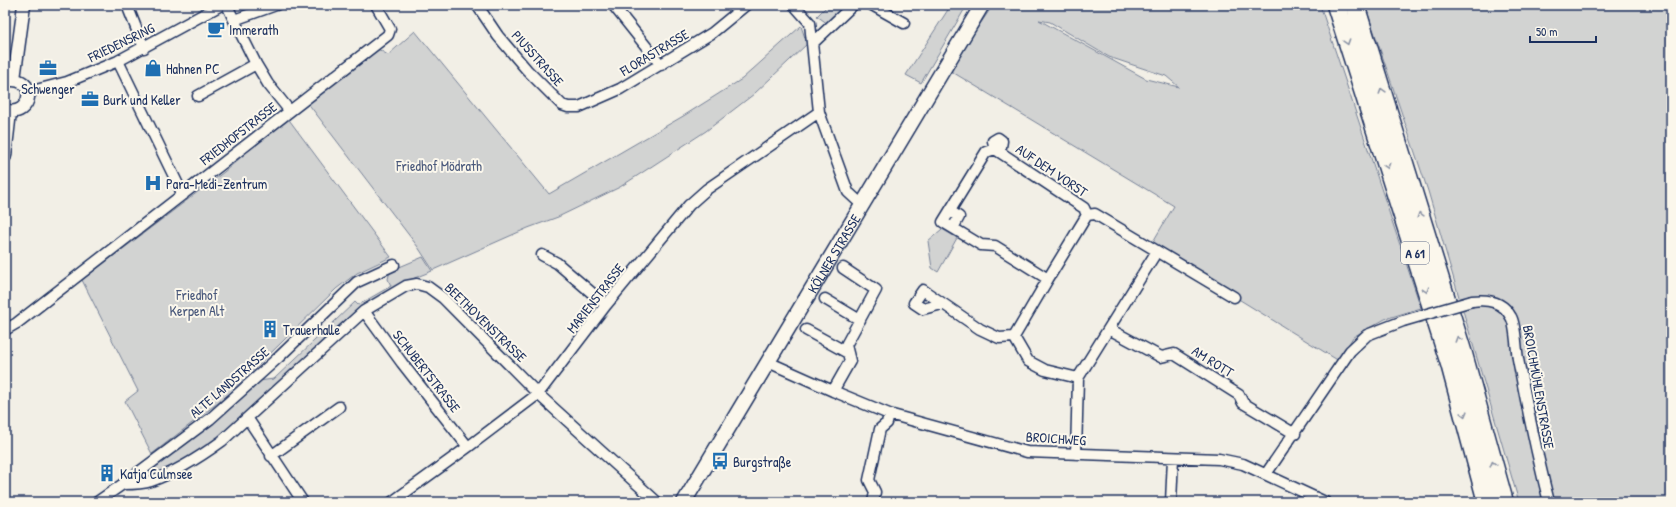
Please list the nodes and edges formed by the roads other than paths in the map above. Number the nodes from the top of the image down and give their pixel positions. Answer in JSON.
{"nodes":[{"id":1,"x":24,"y":5,"type":"edge"},
{"id":2,"x":127,"y":5,"type":"edge"},
{"id":3,"x":221,"y":5,"type":"edge"},
{"id":4,"x":227,"y":5,"type":"edge"},
{"id":5,"x":276,"y":5,"type":"edge"},
{"id":6,"x":376,"y":5,"type":"edge"},
{"id":7,"x":613,"y":5,"type":"edge"},
{"id":8,"x":746,"y":5,"type":"edge"},
{"id":9,"x":794,"y":5,"type":"edge"},
{"id":10,"x":853,"y":5,"type":"edge"},
{"id":11,"x":872,"y":5,"type":"edge"},
{"id":12,"x":982,"y":5,"type":"edge"},
{"id":13,"x":1336,"y":5,"type":"edge"},
{"id":14,"x":1355,"y":5,"type":"edge"},
{"id":15,"x":480,"y":6,"type":"edge"},
{"id":16,"x":234,"y":20,"type":"junction"},
{"id":17,"x":904,"y":23,"type":"dead end"},
{"id":18,"x":812,"y":44,"type":"junction"},
{"id":19,"x":144,"y":48,"type":"junction"},
{"id":20,"x":118,"y":61,"type":"junction"},
{"id":21,"x":256,"y":64,"type":"junction"},
{"id":22,"x":661,"y":65,"type":"junction"},
{"id":23,"x":10,"y":80,"type":"edge"},
{"id":24,"x":28,"y":92,"type":"junction"},
{"id":25,"x":198,"y":96,"type":"dead end"},
{"id":26,"x":568,"y":107,"type":"joint"},
{"id":27,"x":289,"y":110,"type":"junction"},
{"id":28,"x":8,"y":111,"type":"edge"},
{"id":29,"x":819,"y":112,"type":"junction"},
{"id":30,"x":5,"y":156,"type":"edge"},
{"id":31,"x":183,"y":195,"type":"junction"},
{"id":32,"x":862,"y":206,"type":"junction"},
{"id":33,"x":1087,"y":215,"type":"junction"},
{"id":34,"x":1157,"y":251,"type":"junction"},
{"id":35,"x":542,"y":255,"type":"dead end"},
{"id":36,"x":394,"y":265,"type":"dead end"},
{"id":37,"x":843,"y":268,"type":"dead end"},
{"id":38,"x":1048,"y":279,"type":"junction"},
{"id":39,"x":1234,"y":297,"type":"dead end"},
{"id":40,"x":825,"y":299,"type":"dead end"},
{"id":41,"x":942,"y":304,"type":"dead end"},
{"id":42,"x":606,"y":305,"type":"junction"},
{"id":43,"x":364,"y":311,"type":"junction"},
{"id":44,"x":860,"y":320,"type":"junction"},
{"id":45,"x":1109,"y":329,"type":"junction"},
{"id":46,"x":5,"y":330,"type":"edge"},
{"id":47,"x":806,"y":330,"type":"dead end"},
{"id":48,"x":1014,"y":337,"type":"junction"},
{"id":49,"x":848,"y":354,"type":"junction"},
{"id":50,"x":768,"y":362,"type":"junction"},
{"id":51,"x":1078,"y":378,"type":"junction"},
{"id":52,"x":833,"y":391,"type":"junction"},
{"id":53,"x":538,"y":394,"type":"junction"},
{"id":54,"x":339,"y":407,"type":"dead end"},
{"id":55,"x":889,"y":414,"type":"junction"},
{"id":56,"x":248,"y":419,"type":"junction"},
{"id":57,"x":1295,"y":434,"type":"junction"},
{"id":58,"x":468,"y":447,"type":"junction"},
{"id":59,"x":1076,"y":454,"type":"junction"},
{"id":60,"x":271,"y":456,"type":"junction"},
{"id":61,"x":1173,"y":458,"type":"junction"},
{"id":62,"x":1266,"y":474,"type":"junction"},
{"id":63,"x":123,"y":484,"type":"junction"},
{"id":64,"x":97,"y":502,"type":"edge"},
{"id":65,"x":303,"y":502,"type":"edge"},
{"id":66,"x":392,"y":502,"type":"edge"},
{"id":67,"x":657,"y":502,"type":"edge"},
{"id":68,"x":684,"y":502,"type":"edge"},
{"id":69,"x":873,"y":502,"type":"edge"},
{"id":70,"x":1171,"y":502,"type":"edge"},
{"id":71,"x":1325,"y":502,"type":"edge"},
{"id":72,"x":1487,"y":502,"type":"edge"},
{"id":73,"x":1504,"y":502,"type":"edge"},
{"id":74,"x":1549,"y":502,"type":"edge"}],
"edges":[{"from":1,"to":23,"type":"street"},
{"from":2,"to":19,"type":"street"},
{"from":3,"to":19,"type":"street","name":"FRIEDENSRING"},
{"from":4,"to":16,"type":"street"},
{"from":5,"to":16,"type":"street"},
{"from":6,"to":27,"type":"street","name":"FRIEDHOFSTRASSE"},
{"from":7,"to":22,"type":"street"},
{"from":8,"to":22,"type":"street","name":"FLORASTRASSE"},
{"from":9,"to":18,"type":"street"},
{"from":10,"to":18,"type":"street"},
{"from":11,"to":17,"type":"street"},
{"from":12,"to":32,"type":"main road","name":"KÖLNER STRASSE"},
{"from":13,"to":72,"type":"highway","number":"A 61","one_way":true},
{"from":73,"to":14,"type":"highway","number":"A 61","one_way":true},
{"from":15,"to":26,"type":"street","name":"PIUSSTRASSE"},
{"from":16,"to":21,"type":"street"},
{"from":18,"to":29,"type":"street"},
{"from":19,"to":20,"type":"street","name":"FRIEDENSRING"},
{"from":20,"to":24,"type":"street","name":"FRIEDENSRING"},
{"from":20,"to":31,"type":"street"},
{"from":21,"to":25,"type":"street"},
{"from":21,"to":27,"type":"street"},
{"from":22,"to":26,"type":"street","name":"FLORASTRASSE"},
{"from":23,"to":24,"type":"street"},
{"from":24,"to":28,"type":"street"},
{"from":27,"to":31,"type":"street","name":"FRIEDHOFSTRASSE"},
{"from":28,"to":30,"type":"street"},
{"from":29,"to":32,"type":"street"},
{"from":29,"to":42,"type":"street","name":"MARIENSTRASSE"},
{"from":31,"to":46,"type":"street","name":"FRIEDHOFSTRASSE"},
{"from":32,"to":50,"type":"main road","name":"KÖLNER STRASSE"},
{"from":33,"to":34,"type":"street"},
{"from":33,"to":38,"type":"street","name":"AUF DEM VORST"},
{"from":33,"to":38,"type":"street","name":"AUF DEM VORST"},
{"from":34,"to":39,"type":"street"},
{"from":34,"to":45,"type":"street"},
{"from":35,"to":42,"type":"street"},
{"from":36,"to":63,"type":"street","name":"ALTE LANDSTRASSE"},
{"from":37,"to":44,"type":"street"},
{"from":38,"to":48,"type":"street","name":"AUF DEM VORST"},
{"from":40,"to":44,"type":"street"},
{"from":41,"to":48,"type":"street"},
{"from":42,"to":53,"type":"street","name":"MARIENSTRASSE"},
{"from":43,"to":53,"type":"street","name":"BEETHOVENSTRASSE"},
{"from":43,"to":56,"type":"street","name":"BEETHOVENSTRASSE"},
{"from":43,"to":58,"type":"street","name":"SCHUBERTSTRASSE"},
{"from":44,"to":49,"type":"street"},
{"from":45,"to":51,"type":"street"},
{"from":45,"to":57,"type":"street","name":"AM ROTT"},
{"from":47,"to":49,"type":"street"},
{"from":48,"to":51,"type":"street"},
{"from":49,"to":52,"type":"street"},
{"from":50,"to":52,"type":"street","name":"BROICHWEG"},
{"from":50,"to":68,"type":"main road","name":"KÖLNER STRASSE"},
{"from":51,"to":59,"type":"street"},
{"from":52,"to":55,"type":"street","name":"BROICHWEG"},
{"from":53,"to":58,"type":"street","name":"MARIENSTRASSE"},
{"from":53,"to":67,"type":"street","name":"BEETHOVENSTRASSE"},
{"from":54,"to":60,"type":"street"},
{"from":55,"to":59,"type":"street","name":"BROICHWEG"},
{"from":55,"to":69,"type":"street"},
{"from":56,"to":60,"type":"street"},
{"from":56,"to":63,"type":"street","name":"BEETHOVENSTRASSE"},
{"from":57,"to":62,"type":"street","name":"BROICHMÜHLENSTRASSE"},
{"from":57,"to":74,"type":"street","name":"BROICHMÜHLENSTRASSE","bridge":true},
{"from":58,"to":66,"type":"street","name":"MARIENSTRASSE"},
{"from":59,"to":61,"type":"street","name":"BROICHWEG"},
{"from":60,"to":65,"type":"street"},
{"from":61,"to":62,"type":"street","name":"BROICHWEG"},
{"from":61,"to":70,"type":"street"},
{"from":62,"to":71,"type":"street","name":"BROICHWEG"},
{"from":63,"to":64,"type":"street","name":"ALTE LANDSTRASSE"}]}
